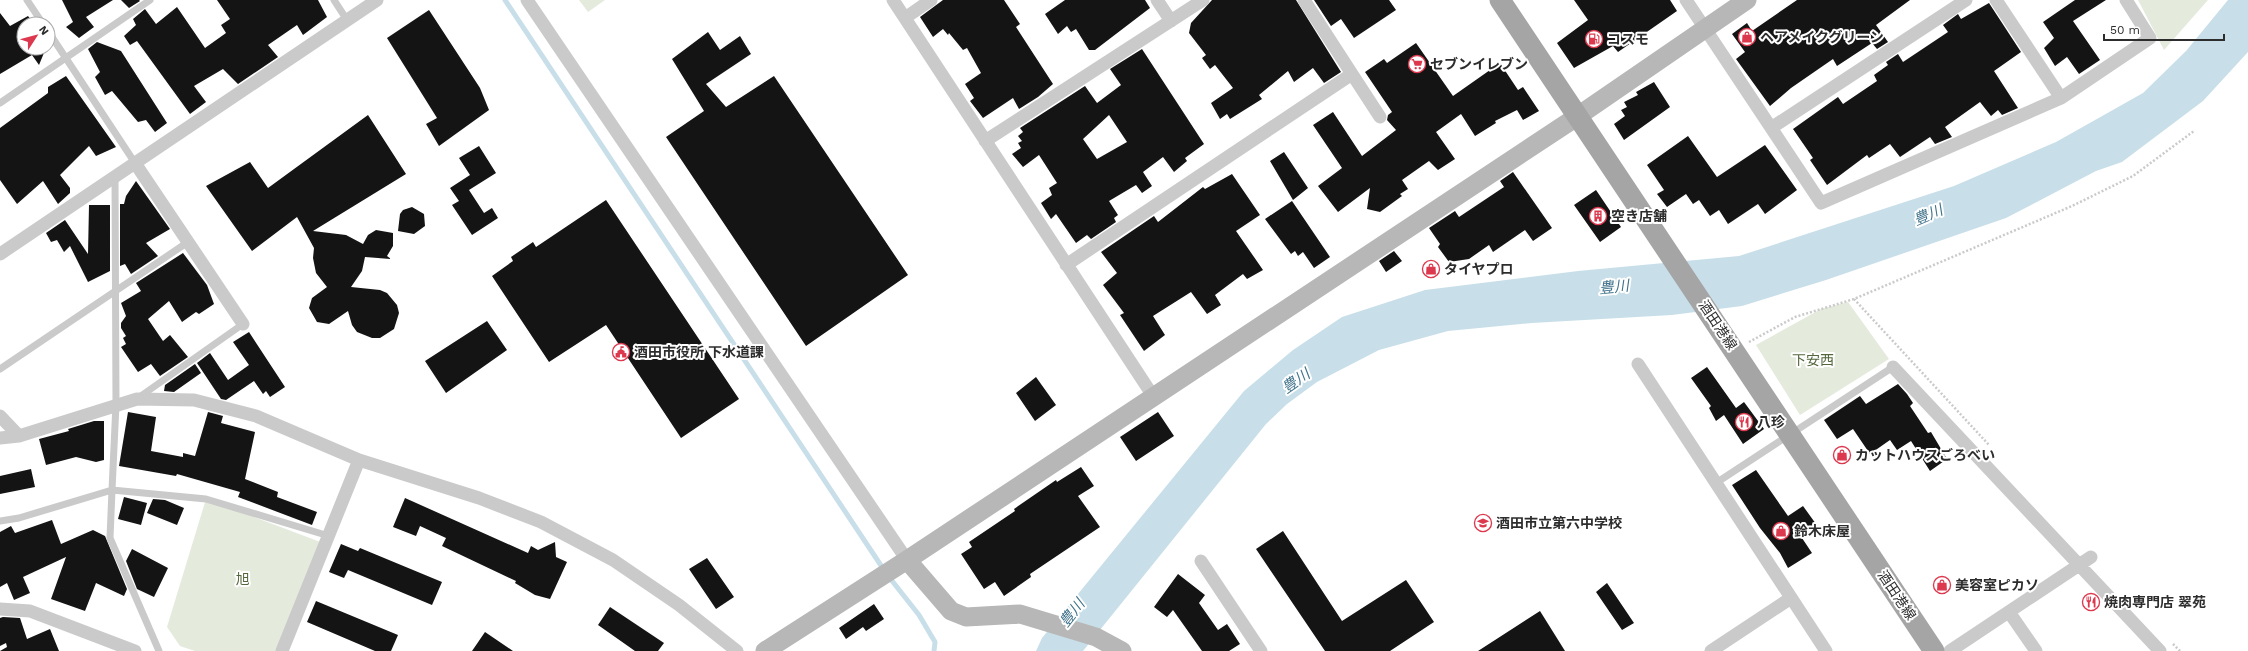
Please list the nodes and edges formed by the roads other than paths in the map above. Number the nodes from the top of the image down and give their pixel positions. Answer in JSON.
{"nodes":[{"id":1,"x":27,"y":0,"type":"edge"},
{"id":2,"x":150,"y":0,"type":"edge"},
{"id":3,"x":334,"y":0,"type":"edge"},
{"id":4,"x":377,"y":0,"type":"edge"},
{"id":5,"x":527,"y":0,"type":"edge"},
{"id":6,"x":893,"y":0,"type":"edge"},
{"id":7,"x":931,"y":0,"type":"edge"},
{"id":8,"x":1157,"y":0,"type":"edge"},
{"id":9,"x":1203,"y":0,"type":"edge"},
{"id":10,"x":1304,"y":0,"type":"edge"},
{"id":11,"x":1500,"y":0,"type":"edge"},
{"id":12,"x":1686,"y":0,"type":"edge"},
{"id":13,"x":1747,"y":0,"type":"edge"},
{"id":14,"x":1966,"y":0,"type":"edge"},
{"id":15,"x":1996,"y":0,"type":"edge"},
{"id":16,"x":2126,"y":0,"type":"edge"},
{"id":17,"x":38,"y":16,"type":"edge"},
{"id":18,"x":905,"y":18,"type":"junction"},
{"id":19,"x":347,"y":20,"type":"junction"},
{"id":20,"x":1171,"y":21,"type":"junction"},
{"id":21,"x":1705,"y":29,"type":"junction"},
{"id":22,"x":56,"y":43,"type":"edge"},
{"id":23,"x":66,"y":58,"type":"junction"},
{"id":24,"x":1352,"y":74,"type":"junction"},
{"id":25,"x":2061,"y":98,"type":"junction"},
{"id":26,"x":0,"y":103,"type":"edge"},
{"id":27,"x":1578,"y":116,"type":"junction"},
{"id":28,"x":1380,"y":117,"type":"dead end"},
{"id":29,"x":1771,"y":128,"type":"junction"},
{"id":30,"x":985,"y":141,"type":"junction"},
{"id":31,"x":135,"y":163,"type":"junction"},
{"id":32,"x":115,"y":176,"type":"junction"},
{"id":33,"x":188,"y":242,"type":"junction"},
{"id":34,"x":0,"y":254,"type":"edge"},
{"id":35,"x":1066,"y":265,"type":"junction"},
{"id":36,"x":115,"y":291,"type":"junction"},
{"id":37,"x":243,"y":324,"type":"joint"},
{"id":38,"x":1638,"y":364,"type":"dead end"},
{"id":39,"x":1892,"y":367,"type":"joint"},
{"id":40,"x":0,"y":369,"type":"edge"},
{"id":41,"x":1154,"y":396,"type":"junction"},
{"id":42,"x":137,"y":399,"type":"junction"},
{"id":43,"x":116,"y":404,"type":"junction"},
{"id":44,"x":0,"y":416,"type":"edge"},
{"id":45,"x":1790,"y":434,"type":"junction"},
{"id":46,"x":19,"y":436,"type":"junction"},
{"id":47,"x":0,"y":438,"type":"edge"},
{"id":48,"x":359,"y":460,"type":"junction"},
{"id":49,"x":1716,"y":483,"type":"junction"},
{"id":50,"x":112,"y":490,"type":"junction"},
{"id":51,"x":0,"y":521,"type":"edge"},
{"id":52,"x":329,"y":536,"type":"junction"},
{"id":53,"x":2091,"y":557,"type":"dead end"},
{"id":54,"x":907,"y":560,"type":"junction"},
{"id":55,"x":1201,"y":561,"type":"dead end"},
{"id":56,"x":2080,"y":565,"type":"junction"},
{"id":57,"x":1791,"y":598,"type":"junction"},
{"id":58,"x":0,"y":609,"type":"edge"},
{"id":59,"x":2009,"y":612,"type":"junction"},
{"id":60,"x":135,"y":651,"type":"edge"},
{"id":61,"x":159,"y":651,"type":"edge"},
{"id":62,"x":282,"y":651,"type":"edge"},
{"id":63,"x":737,"y":651,"type":"edge"},
{"id":64,"x":765,"y":651,"type":"edge"},
{"id":65,"x":1122,"y":651,"type":"edge"},
{"id":66,"x":1261,"y":651,"type":"edge"},
{"id":67,"x":1711,"y":651,"type":"edge"},
{"id":68,"x":1826,"y":651,"type":"edge"},
{"id":69,"x":1934,"y":651,"type":"edge"},
{"id":70,"x":1950,"y":651,"type":"edge"},
{"id":71,"x":2036,"y":651,"type":"edge"},
{"id":72,"x":2160,"y":651,"type":"edge"}],
"edges":[{"from":1,"to":17,"type":"lane"},
{"from":2,"to":23,"type":"lane"},
{"from":3,"to":19,"type":"lane"},
{"from":4,"to":19,"type":"street"},
{"from":5,"to":54,"type":"street"},
{"from":6,"to":18,"type":"street"},
{"from":7,"to":18,"type":"street"},
{"from":8,"to":20,"type":"street"},
{"from":9,"to":20,"type":"street"},
{"from":10,"to":24,"type":"street"},
{"from":11,"to":27,"type":"main road","name":"酒田港線"},
{"from":12,"to":21,"type":"street"},
{"from":13,"to":21,"type":"street"},
{"from":14,"to":29,"type":"street"},
{"from":15,"to":25,"type":"street"},
{"from":16,"to":25,"type":"street"},
{"from":18,"to":30,"type":"street"},
{"from":19,"to":31,"type":"street"},
{"from":20,"to":30,"type":"street"},
{"from":21,"to":27,"type":"street"},
{"from":21,"to":29,"type":"street"},
{"from":22,"to":23,"type":"lane"},
{"from":23,"to":26,"type":"lane"},
{"from":23,"to":31,"type":"lane"},
{"from":24,"to":28,"type":"street"},
{"from":24,"to":35,"type":"street"},
{"from":25,"to":29,"type":"street"},
{"from":27,"to":41,"type":"street"},
{"from":27,"to":45,"type":"main road","name":"酒田港線"},
{"from":30,"to":35,"type":"street"},
{"from":31,"to":32,"type":"street"},
{"from":31,"to":33,"type":"street"},
{"from":32,"to":34,"type":"street"},
{"from":32,"to":36,"type":"lane"},
{"from":33,"to":36,"type":"lane"},
{"from":33,"to":37,"type":"street"},
{"from":35,"to":41,"type":"street"},
{"from":36,"to":40,"type":"lane"},
{"from":36,"to":43,"type":"lane"},
{"from":37,"to":42,"type":"lane"},
{"from":38,"to":49,"type":"street"},
{"from":39,"to":45,"type":"lane"},
{"from":39,"to":56,"type":"street"},
{"from":41,"to":54,"type":"street"},
{"from":42,"to":43,"type":"street"},
{"from":42,"to":48,"type":"street"},
{"from":43,"to":46,"type":"street"},
{"from":43,"to":50,"type":"lane"},
{"from":44,"to":46,"type":"street"},
{"from":45,"to":49,"type":"lane"},
{"from":45,"to":69,"type":"main road","name":"酒田港線"},
{"from":46,"to":47,"type":"street"},
{"from":48,"to":52,"type":"street"},
{"from":48,"to":63,"type":"street"},
{"from":49,"to":57,"type":"street"},
{"from":50,"to":51,"type":"lane"},
{"from":50,"to":52,"type":"lane"},
{"from":50,"to":61,"type":"lane"},
{"from":52,"to":62,"type":"street"},
{"from":53,"to":56,"type":"street"},
{"from":54,"to":64,"type":"street"},
{"from":54,"to":65,"type":"street"},
{"from":55,"to":66,"type":"street"},
{"from":56,"to":59,"type":"street"},
{"from":56,"to":72,"type":"street"},
{"from":57,"to":67,"type":"street"},
{"from":57,"to":68,"type":"street"},
{"from":58,"to":60,"type":"street"},
{"from":59,"to":70,"type":"street"},
{"from":59,"to":71,"type":"street"}]}
